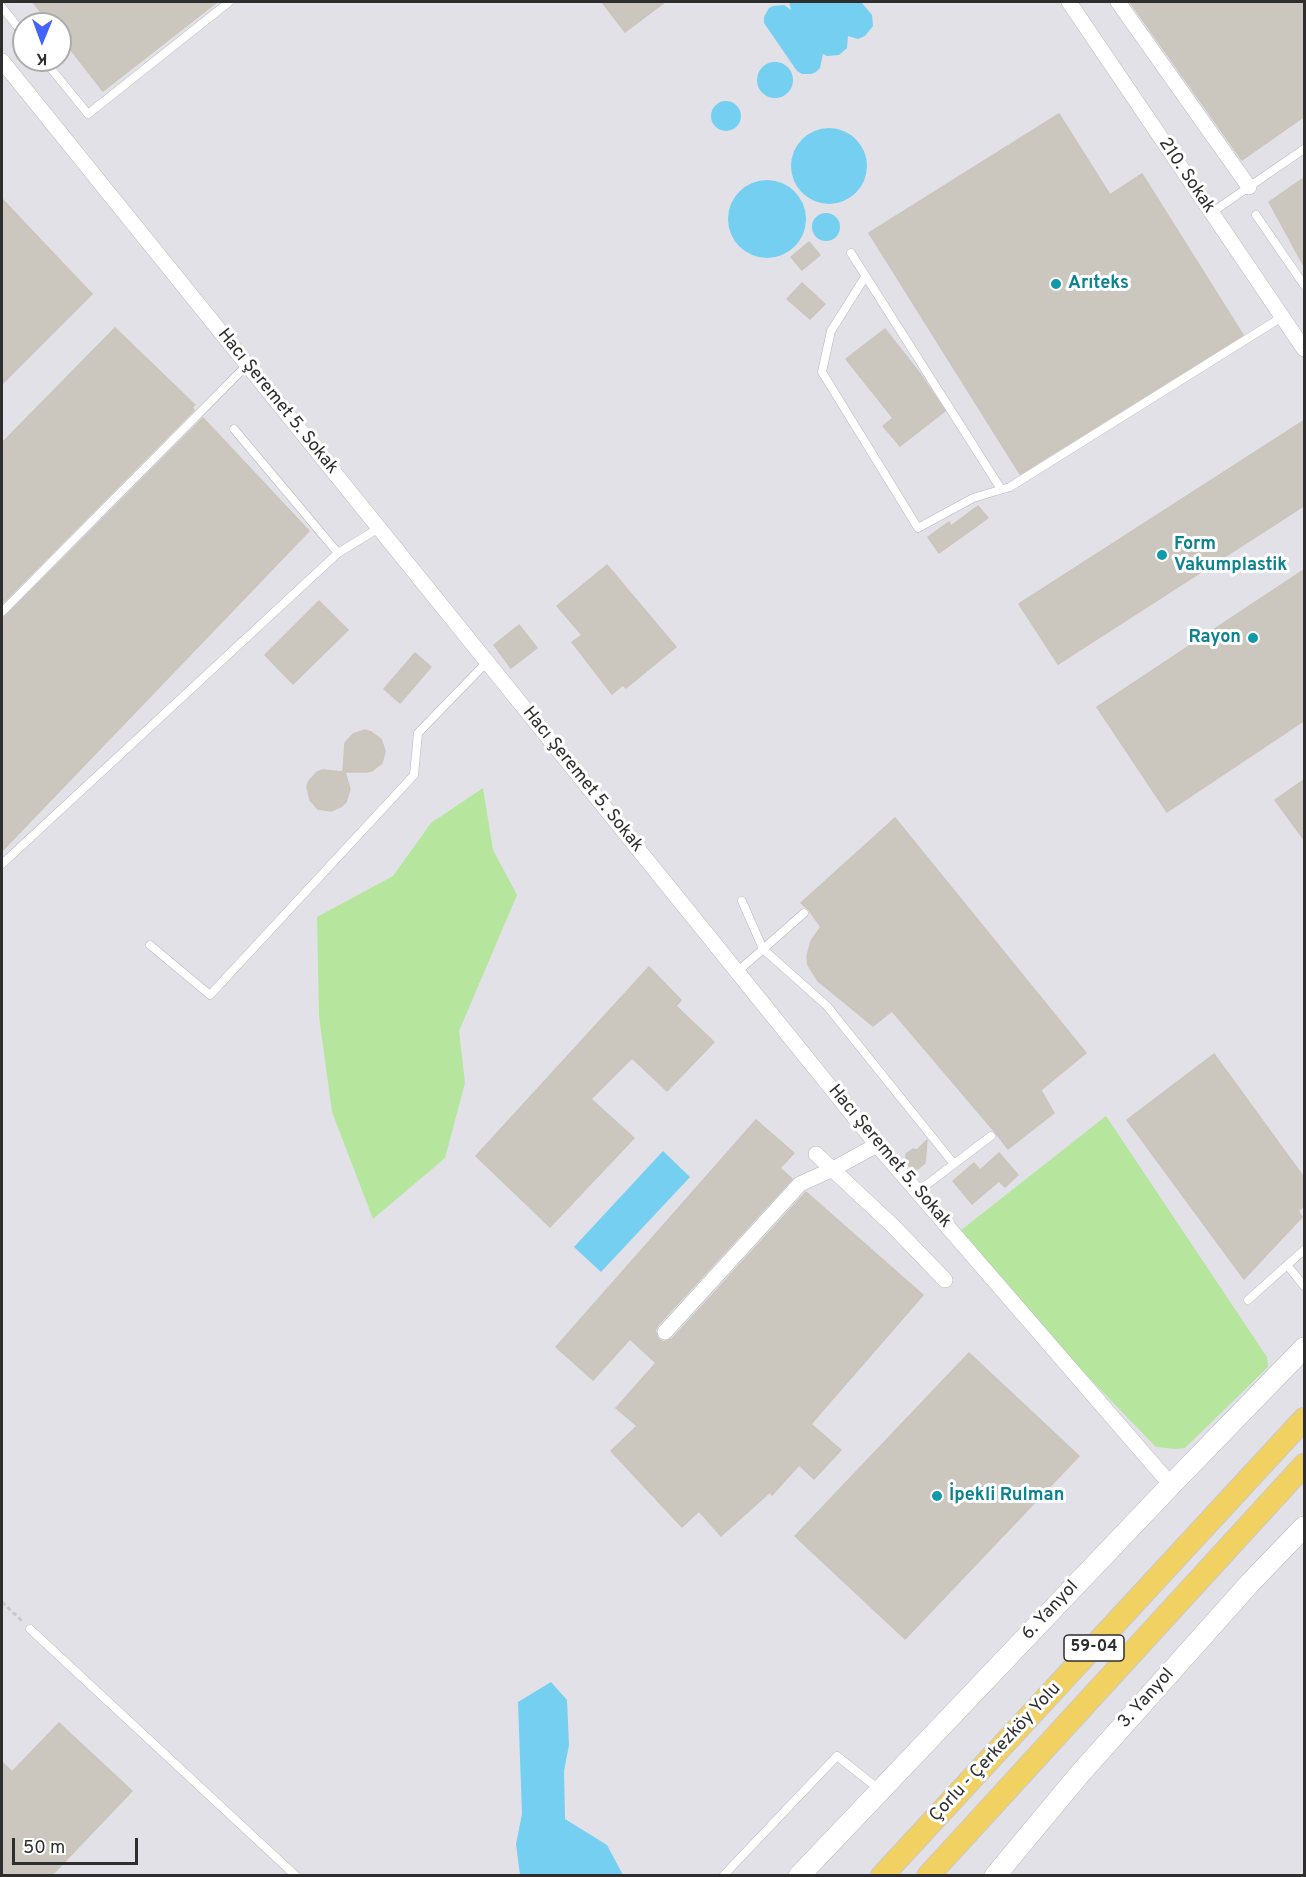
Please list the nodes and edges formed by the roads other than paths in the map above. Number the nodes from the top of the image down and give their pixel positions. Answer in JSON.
{"nodes":[{"id":1,"x":230,"y":2,"type":"edge"},
{"id":2,"x":1069,"y":2,"type":"edge"},
{"id":3,"x":1118,"y":2,"type":"edge"},
{"id":4,"x":2,"y":7,"type":"edge"},
{"id":5,"x":12,"y":20,"type":"edge"},
{"id":6,"x":3,"y":63,"type":"edge"},
{"id":7,"x":55,"y":72,"type":"edge"},
{"id":8,"x":1305,"y":149,"type":"edge"},
{"id":9,"x":1249,"y":187,"type":"junction"},
{"id":10,"x":1211,"y":213,"type":"junction"},
{"id":11,"x":1257,"y":215,"type":"dead end"},
{"id":12,"x":852,"y":253,"type":"dead end"},
{"id":13,"x":865,"y":277,"type":"junction"},
{"id":14,"x":1305,"y":285,"type":"edge"},
{"id":15,"x":1282,"y":317,"type":"junction"},
{"id":16,"x":1305,"y":349,"type":"edge"},
{"id":17,"x":247,"y":365,"type":"junction"},
{"id":18,"x":234,"y":429,"type":"dead end"},
{"id":19,"x":1001,"y":489,"type":"junction"},
{"id":20,"x":379,"y":528,"type":"junction"},
{"id":21,"x":338,"y":553,"type":"junction"},
{"id":22,"x":2,"y":612,"type":"edge"},
{"id":23,"x":487,"y":662,"type":"junction"},
{"id":24,"x":2,"y":864,"type":"edge"},
{"id":25,"x":742,"y":902,"type":"dead end"},
{"id":26,"x":804,"y":913,"type":"dead end"},
{"id":27,"x":150,"y":945,"type":"dead end"},
{"id":28,"x":763,"y":949,"type":"junction"},
{"id":29,"x":737,"y":972,"type":"junction"},
{"id":30,"x":991,"y":1136,"type":"dead end"},
{"id":31,"x":877,"y":1145,"type":"junction"},
{"id":32,"x":816,"y":1154,"type":"dead end"},
{"id":33,"x":954,"y":1164,"type":"junction"},
{"id":34,"x":833,"y":1169,"type":"junction"},
{"id":35,"x":917,"y":1192,"type":"junction"},
{"id":36,"x":1305,"y":1250,"type":"edge"},
{"id":37,"x":1287,"y":1265,"type":"junction"},
{"id":38,"x":945,"y":1280,"type":"dead end"},
{"id":39,"x":1305,"y":1286,"type":"edge"},
{"id":40,"x":1248,"y":1300,"type":"dead end"},
{"id":41,"x":665,"y":1332,"type":"dead end"},
{"id":42,"x":1305,"y":1348,"type":"edge"},
{"id":43,"x":1305,"y":1419,"type":"edge"},
{"id":44,"x":1305,"y":1465,"type":"edge"},
{"id":45,"x":1171,"y":1485,"type":"junction"},
{"id":46,"x":1305,"y":1527,"type":"edge"},
{"id":47,"x":30,"y":1629,"type":"road end"},
{"id":48,"x":881,"y":1791,"type":"junction"},
{"id":49,"x":296,"y":1875,"type":"edge"},
{"id":50,"x":723,"y":1875,"type":"edge"},
{"id":51,"x":799,"y":1875,"type":"edge"},
{"id":52,"x":882,"y":1875,"type":"edge"},
{"id":53,"x":928,"y":1875,"type":"edge"},
{"id":54,"x":995,"y":1875,"type":"edge"}],
"edges":[{"from":1,"to":7,"type":"lane"},
{"from":2,"to":10,"type":"street","name":"210. Sokak"},
{"from":3,"to":9,"type":"street"},
{"from":4,"to":5,"type":"lane"},
{"from":6,"to":17,"type":"street","name":"Hacı Şeremet 5. Sokak"},
{"from":8,"to":9,"type":"lane"},
{"from":9,"to":10,"type":"lane"},
{"from":10,"to":15,"type":"street","name":"210. Sokak"},
{"from":11,"to":14,"type":"lane"},
{"from":12,"to":13,"type":"lane"},
{"from":13,"to":19,"type":"lane"},
{"from":13,"to":19,"type":"lane"},
{"from":15,"to":16,"type":"street","name":"210. Sokak"},
{"from":15,"to":19,"type":"lane"},
{"from":17,"to":20,"type":"street","name":"Hacı Şeremet 5. Sokak"},
{"from":17,"to":22,"type":"lane"},
{"from":18,"to":21,"type":"lane"},
{"from":20,"to":21,"type":"lane"},
{"from":20,"to":23,"type":"street","name":"Hacı Şeremet 5. Sokak"},
{"from":21,"to":24,"type":"lane"},
{"from":23,"to":27,"type":"lane"},
{"from":23,"to":29,"type":"street","name":"Hacı Şeremet 5. Sokak"},
{"from":25,"to":28,"type":"lane"},
{"from":26,"to":28,"type":"lane"},
{"from":28,"to":29,"type":"lane"},
{"from":28,"to":33,"type":"lane"},
{"from":29,"to":31,"type":"street","name":"Hacı Şeremet 5. Sokak"},
{"from":30,"to":33,"type":"lane"},
{"from":31,"to":34,"type":"street"},
{"from":31,"to":35,"type":"street","name":"Hacı Şeremet 5. Sokak"},
{"from":32,"to":34,"type":"street"},
{"from":33,"to":35,"type":"lane"},
{"from":34,"to":38,"type":"street"},
{"from":34,"to":41,"type":"street"},
{"from":35,"to":45,"type":"street","name":"Hacı Şeremet 5. Sokak"},
{"from":36,"to":37,"type":"lane"},
{"from":37,"to":39,"type":"lane"},
{"from":37,"to":40,"type":"lane"},
{"from":42,"to":45,"type":"main road","name":"6. Yanyol"},
{"from":43,"to":52,"type":"main road","name":"Çorlu - Çerkezköy Yolu","number":"59-04"},
{"from":44,"to":53,"type":"main road","name":"Çorlu - Çerkezköy Yolu","number":"59-04"},
{"from":45,"to":48,"type":"main road","name":"6. Yanyol"},
{"from":46,"to":54,"type":"main road","name":"3. Yanyol"},
{"from":47,"to":49,"type":"lane"},
{"from":48,"to":50,"type":"lane"},
{"from":48,"to":51,"type":"main road","name":"6. Yanyol"}]}
